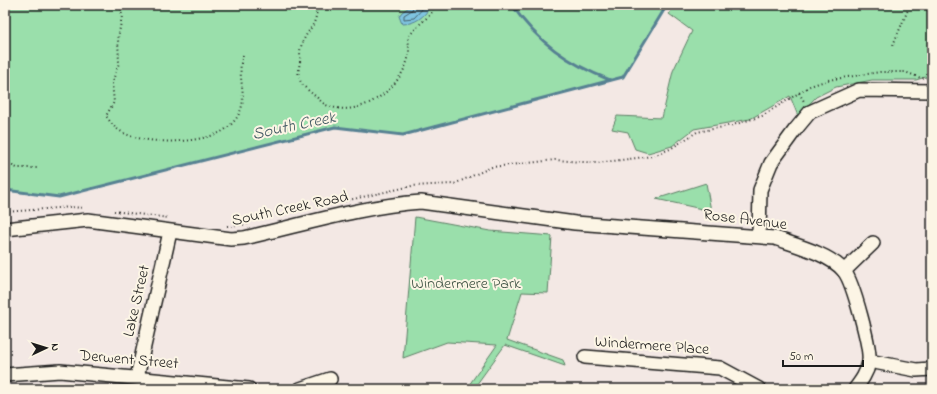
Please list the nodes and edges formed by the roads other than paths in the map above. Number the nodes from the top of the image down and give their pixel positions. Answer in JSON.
{"nodes":[{"id":1,"x":932,"y":91,"type":"edge"},
{"id":2,"x":509,"y":213,"type":"joint"},
{"id":3,"x":5,"y":229,"type":"edge"},
{"id":4,"x":170,"y":232,"type":"junction"},
{"id":5,"x":759,"y":236,"type":"junction"},
{"id":6,"x":873,"y":242,"type":"dead end"},
{"id":7,"x":844,"y":271,"type":"junction"},
{"id":8,"x":585,"y":358,"type":"dead end"},
{"id":9,"x":869,"y":362,"type":"junction"},
{"id":10,"x":932,"y":369,"type":"edge"},
{"id":11,"x":5,"y":375,"type":"edge"},
{"id":12,"x":137,"y":377,"type":"junction"},
{"id":13,"x":330,"y":379,"type":"dead end"},
{"id":14,"x":249,"y":389,"type":"edge"},
{"id":15,"x":300,"y":389,"type":"edge"},
{"id":16,"x":759,"y":389,"type":"edge"},
{"id":17,"x":855,"y":389,"type":"edge"}],
"edges":[{"from":1,"to":5,"type":"street"},
{"from":2,"to":4,"type":"street","name":"South Creek Road"},
{"from":2,"to":5,"type":"street","name":"Rose Avenue"},
{"from":3,"to":4,"type":"street","name":"South Creek Road"},
{"from":4,"to":12,"type":"street","name":"Lake Street"},
{"from":5,"to":7,"type":"street","name":"Rose Avenue"},
{"from":6,"to":7,"type":"street"},
{"from":7,"to":9,"type":"street","name":"Rose Avenue"},
{"from":8,"to":16,"type":"street","name":"Windermere Place"},
{"from":9,"to":10,"type":"street"},
{"from":9,"to":17,"type":"street","name":"Rose Avenue"},
{"from":11,"to":12,"type":"street","name":"Derwent Street"},
{"from":12,"to":14,"type":"street","name":"Derwent Street"},
{"from":13,"to":15,"type":"street"}]}
